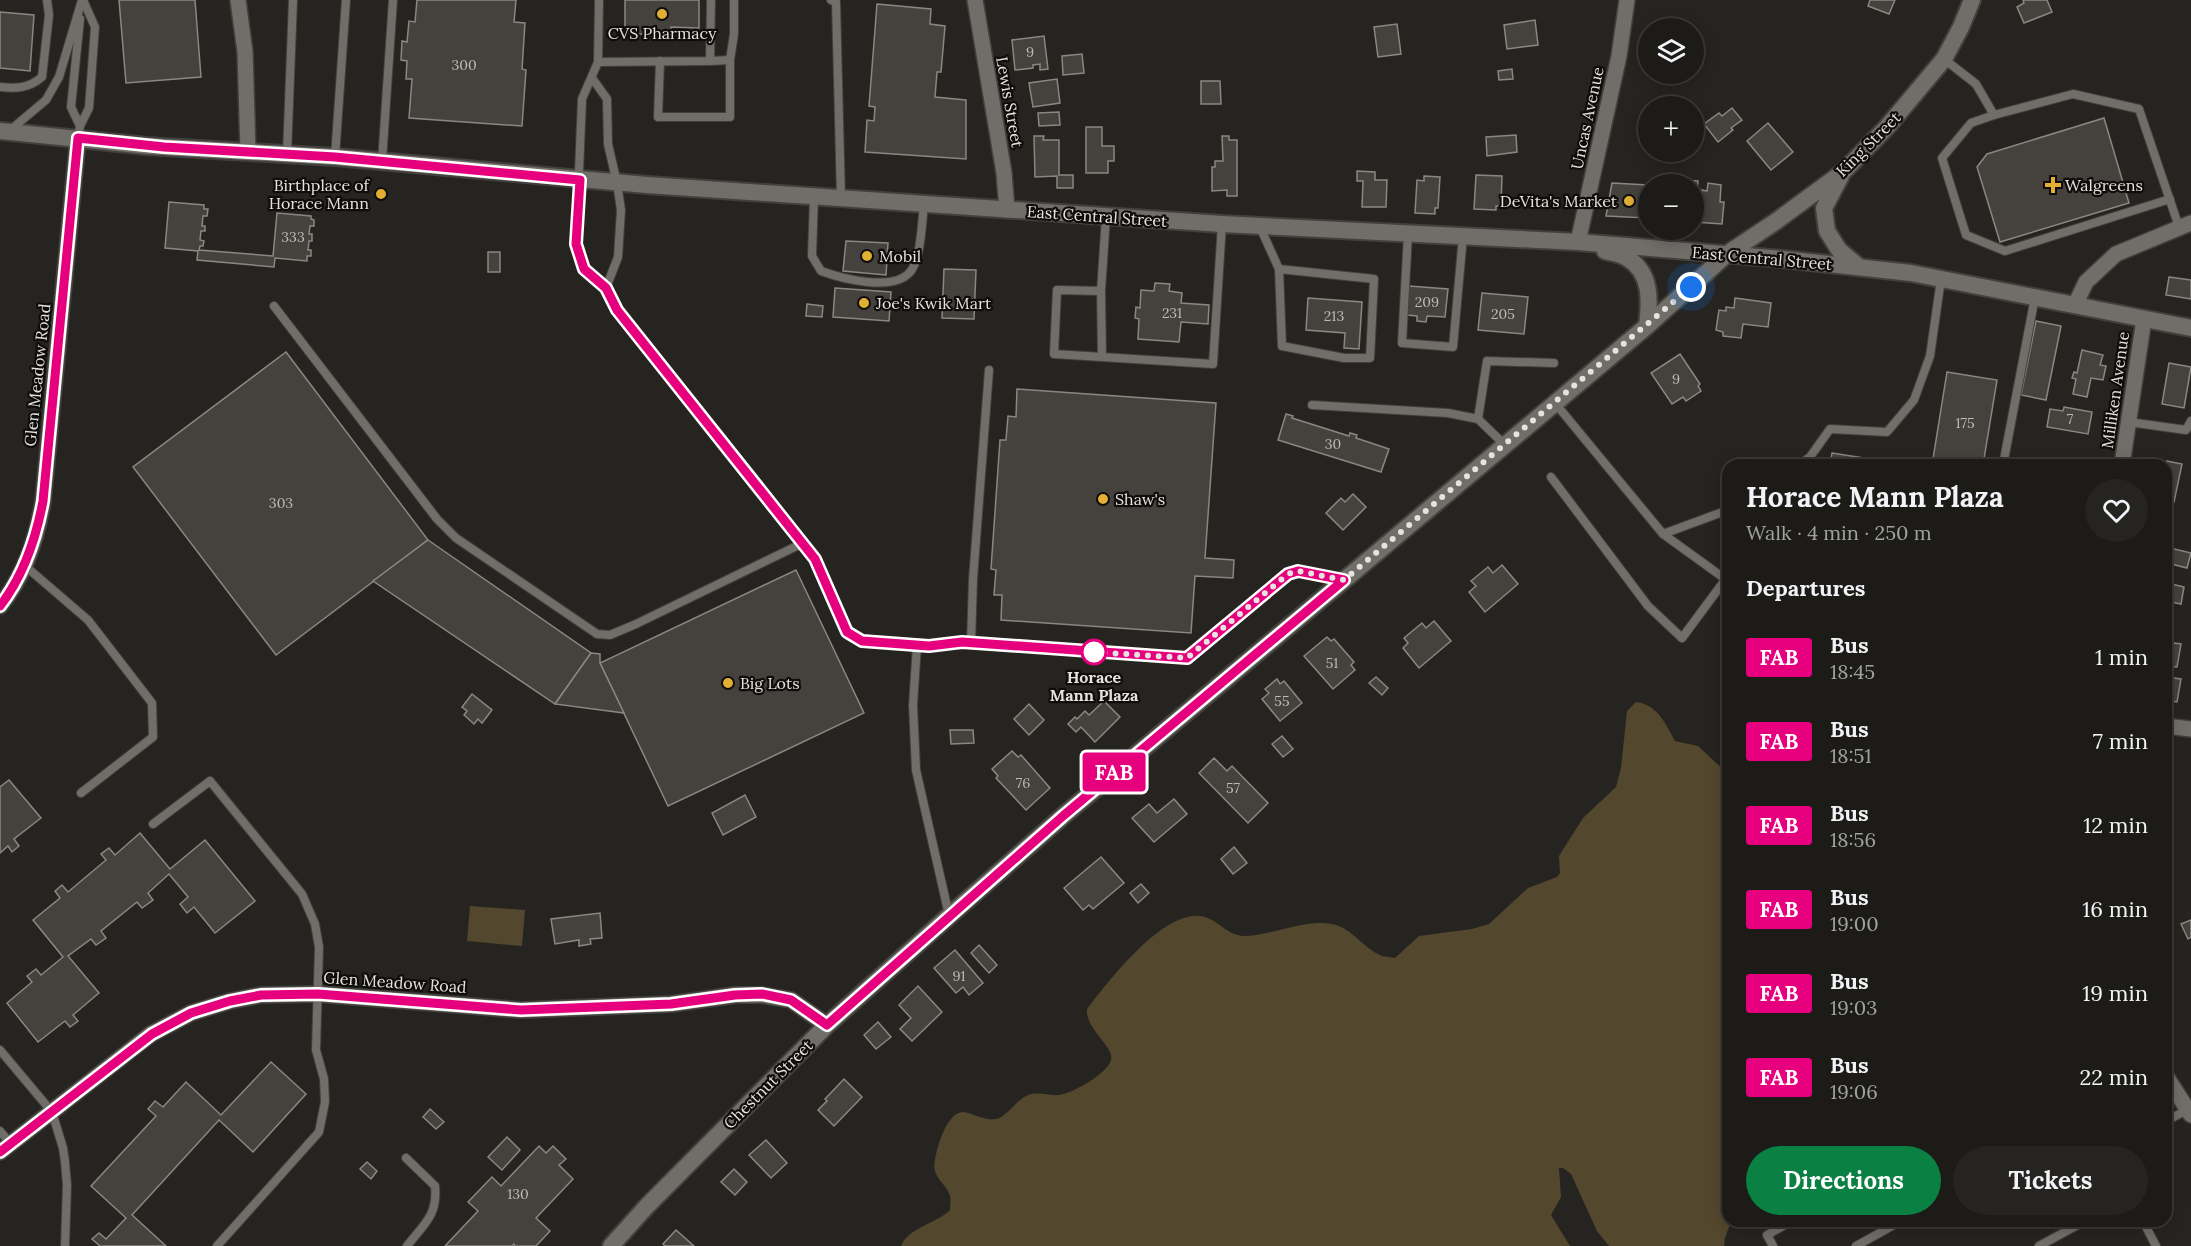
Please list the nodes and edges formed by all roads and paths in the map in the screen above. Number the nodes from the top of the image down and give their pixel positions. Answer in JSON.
{"nodes":[{"id":1,"x":47,"y":0,"type":"edge"},
{"id":2,"x":83,"y":0,"type":"edge"},
{"id":3,"x":238,"y":0,"type":"edge"},
{"id":4,"x":293,"y":0,"type":"edge"},
{"id":5,"x":346,"y":0,"type":"edge"},
{"id":6,"x":393,"y":0,"type":"edge"},
{"id":7,"x":599,"y":0,"type":"edge"},
{"id":8,"x":711,"y":0,"type":"edge"},
{"id":9,"x":734,"y":0,"type":"edge"},
{"id":10,"x":975,"y":0,"type":"edge"},
{"id":11,"x":1628,"y":0,"type":"edge"},
{"id":12,"x":1972,"y":0,"type":"edge"},
{"id":13,"x":837,"y":1,"type":"edge"},
{"id":14,"x":1944,"y":59,"type":"junction"},
{"id":15,"x":710,"y":60,"type":"junction"},
{"id":16,"x":730,"y":60,"type":"junction"},
{"id":17,"x":660,"y":61,"type":"junction"},
{"id":18,"x":598,"y":62,"type":"junction"},
{"id":19,"x":592,"y":78,"type":"junction"},
{"id":20,"x":0,"y":87,"type":"edge"},
{"id":21,"x":1994,"y":115,"type":"junction"},
{"id":22,"x":4,"y":131,"type":"edge"},
{"id":23,"x":79,"y":132,"type":"junction"},
{"id":24,"x":248,"y":152,"type":"junction"},
{"id":25,"x":287,"y":154,"type":"junction"},
{"id":26,"x":335,"y":157,"type":"junction"},
{"id":27,"x":382,"y":161,"type":"junction"},
{"id":28,"x":1843,"y":172,"type":"junction"},
{"id":29,"x":580,"y":180,"type":"junction"},
{"id":30,"x":617,"y":183,"type":"junction"},
{"id":31,"x":814,"y":197,"type":"junction"},
{"id":32,"x":841,"y":199,"type":"junction"},
{"id":33,"x":2170,"y":199,"type":"junction"},
{"id":34,"x":924,"y":204,"type":"junction"},
{"id":35,"x":1007,"y":210,"type":"junction"},
{"id":36,"x":1106,"y":217,"type":"junction"},
{"id":37,"x":1222,"y":224,"type":"junction"},
{"id":38,"x":2185,"y":225,"type":"edge"},
{"id":39,"x":1260,"y":226,"type":"junction"},
{"id":40,"x":1408,"y":234,"type":"junction"},
{"id":41,"x":1463,"y":236,"type":"junction"},
{"id":42,"x":1578,"y":242,"type":"junction"},
{"id":43,"x":1727,"y":254,"type":"junction"},
{"id":44,"x":1858,"y":266,"type":"junction"},
{"id":45,"x":1279,"y":269,"type":"junction"},
{"id":46,"x":1941,"y":279,"type":"junction"},
{"id":47,"x":606,"y":288,"type":"junction"},
{"id":48,"x":1101,"y":291,"type":"junction"},
{"id":49,"x":2035,"y":297,"type":"junction"},
{"id":50,"x":2075,"y":305,"type":"junction"},
{"id":51,"x":274,"y":306,"type":"dead end"},
{"id":52,"x":2144,"y":319,"type":"junction"},
{"id":53,"x":1647,"y":326,"type":"junction"},
{"id":54,"x":2191,"y":328,"type":"edge"},
{"id":55,"x":1102,"y":357,"type":"junction"},
{"id":56,"x":1554,"y":363,"type":"dead end"},
{"id":57,"x":989,"y":370,"type":"dead end"},
{"id":58,"x":1555,"y":403,"type":"junction"},
{"id":59,"x":1312,"y":405,"type":"dead end"},
{"id":60,"x":1478,"y":419,"type":"junction"},
{"id":61,"x":2191,"y":421,"type":"edge"},
{"id":62,"x":2129,"y":422,"type":"junction"},
{"id":63,"x":1505,"y":445,"type":"junction"},
{"id":64,"x":1807,"y":459,"type":"edge"},
{"id":65,"x":2004,"y":459,"type":"edge"},
{"id":66,"x":2123,"y":459,"type":"edge"},
{"id":67,"x":1551,"y":477,"type":"dead end"},
{"id":68,"x":1722,"y":512,"type":"edge"},
{"id":69,"x":1663,"y":534,"type":"junction"},
{"id":70,"x":803,"y":543,"type":"junction"},
{"id":71,"x":24,"y":565,"type":"junction"},
{"id":72,"x":1722,"y":577,"type":"edge"},
{"id":73,"x":1344,"y":580,"type":"junction"},
{"id":74,"x":1722,"y":587,"type":"edge"},
{"id":75,"x":0,"y":606,"type":"edge"},
{"id":76,"x":971,"y":643,"type":"junction"},
{"id":77,"x":917,"y":645,"type":"junction"},
{"id":78,"x":2172,"y":727,"type":"edge"},
{"id":79,"x":2191,"y":729,"type":"edge"},
{"id":80,"x":81,"y":793,"type":"dead end"},
{"id":81,"x":153,"y":824,"type":"dead end"},
{"id":82,"x":949,"y":916,"type":"junction"},
{"id":83,"x":318,"y":994,"type":"junction"},
{"id":84,"x":827,"y":1025,"type":"junction"},
{"id":85,"x":0,"y":1050,"type":"edge"},
{"id":86,"x":2172,"y":1085,"type":"edge"},
{"id":87,"x":52,"y":1112,"type":"junction"},
{"id":88,"x":2189,"y":1112,"type":"edge"},
{"id":89,"x":2172,"y":1119,"type":"edge"},
{"id":90,"x":0,"y":1131,"type":"edge"},
{"id":91,"x":6,"y":1148,"type":"edge"},
{"id":92,"x":406,"y":1158,"type":"dead end"},
{"id":93,"x":1781,"y":1227,"type":"edge"},
{"id":94,"x":1889,"y":1227,"type":"edge"},
{"id":95,"x":2074,"y":1227,"type":"edge"},
{"id":96,"x":2146,"y":1227,"type":"edge"},
{"id":97,"x":65,"y":1246,"type":"edge"},
{"id":98,"x":217,"y":1246,"type":"edge"},
{"id":99,"x":407,"y":1246,"type":"edge"},
{"id":100,"x":611,"y":1246,"type":"edge"},
{"id":101,"x":1773,"y":1246,"type":"edge"},
{"id":102,"x":1856,"y":1246,"type":"edge"},
{"id":103,"x":2039,"y":1246,"type":"edge"},
{"id":104,"x":2156,"y":1246,"type":"edge"}],
"edges":[{"from":1,"to":20,"type":"lane"},
{"from":2,"to":22,"type":"lane"},
{"from":2,"to":23,"type":"lane"},
{"from":2,"to":23,"type":"lane"},
{"from":3,"to":24,"type":"street"},
{"from":4,"to":25,"type":"lane"},
{"from":5,"to":26,"type":"lane"},
{"from":6,"to":27,"type":"lane"},
{"from":7,"to":18,"type":"lane"},
{"from":8,"to":15,"type":"lane"},
{"from":9,"to":16,"type":"lane"},
{"from":10,"to":35,"type":"street","name":"Lewis Street"},
{"from":11,"to":42,"type":"street","name":"Uncas Avenue"},
{"from":12,"to":14,"type":"main road","name":"King Street"},
{"from":13,"to":32,"type":"lane"},
{"from":14,"to":21,"type":"lane"},
{"from":14,"to":28,"type":"main road","name":"King Street"},
{"from":15,"to":16,"type":"lane"},
{"from":15,"to":17,"type":"lane"},
{"from":16,"to":17,"type":"lane"},
{"from":17,"to":18,"type":"lane"},
{"from":18,"to":19,"type":"lane"},
{"from":19,"to":29,"type":"lane"},
{"from":19,"to":30,"type":"lane"},
{"from":21,"to":33,"type":"lane"},
{"from":21,"to":33,"type":"lane"},
{"from":22,"to":23,"type":"main road","name":"East Central Street"},
{"from":23,"to":24,"type":"main road","name":"East Central Street"},
{"from":23,"to":71,"type":"street","name":"Glen Meadow Road"},
{"from":24,"to":25,"type":"main road","name":"East Central Street"},
{"from":25,"to":26,"type":"main road","name":"East Central Street"},
{"from":26,"to":27,"type":"main road","name":"East Central Street"},
{"from":27,"to":29,"type":"main road","name":"East Central Street"},
{"from":28,"to":43,"type":"main road","name":"King Street"},
{"from":28,"to":44,"type":"main road"},
{"from":29,"to":30,"type":"main road","name":"East Central Street"},
{"from":29,"to":47,"type":"lane"},
{"from":30,"to":31,"type":"main road","name":"East Central Street"},
{"from":30,"to":47,"type":"lane"},
{"from":31,"to":32,"type":"main road","name":"East Central Street"},
{"from":31,"to":34,"type":"lane"},
{"from":32,"to":34,"type":"main road","name":"East Central Street"},
{"from":33,"to":38,"type":"lane"},
{"from":34,"to":35,"type":"main road","name":"East Central Street"},
{"from":35,"to":36,"type":"main road","name":"East Central Street"},
{"from":36,"to":37,"type":"main road","name":"East Central Street"},
{"from":36,"to":48,"type":"lane"},
{"from":37,"to":39,"type":"main road","name":"East Central Street"},
{"from":37,"to":55,"type":"lane"},
{"from":38,"to":50,"type":"street"},
{"from":39,"to":40,"type":"main road","name":"East Central Street"},
{"from":39,"to":45,"type":"lane"},
{"from":40,"to":41,"type":"main road","name":"East Central Street"},
{"from":40,"to":41,"type":"lane"},
{"from":41,"to":42,"type":"main road","name":"East Central Street"},
{"from":42,"to":43,"type":"main road","name":"East Central Street"},
{"from":42,"to":53,"type":"main road"},
{"from":43,"to":44,"type":"main road","name":"East Central Street"},
{"from":43,"to":53,"type":"main road","name":"Chestnut Street"},
{"from":44,"to":46,"type":"main road","name":"East Central Street"},
{"from":45,"to":45,"type":"lane"},
{"from":46,"to":49,"type":"main road","name":"East Central Street"},
{"from":46,"to":64,"type":"lane"},
{"from":47,"to":70,"type":"lane"},
{"from":48,"to":55,"type":"lane"},
{"from":48,"to":55,"type":"lane"},
{"from":49,"to":50,"type":"main road","name":"East Central Street"},
{"from":49,"to":65,"type":"lane"},
{"from":50,"to":52,"type":"main road","name":"East Central Street"},
{"from":51,"to":70,"type":"lane"},
{"from":52,"to":54,"type":"main road","name":"East Central Street"},
{"from":52,"to":62,"type":"street","name":"Milliken Avenue"},
{"from":53,"to":58,"type":"main road","name":"Chestnut Street"},
{"from":56,"to":60,"type":"lane"},
{"from":57,"to":76,"type":"lane"},
{"from":58,"to":63,"type":"main road","name":"Chestnut Street"},
{"from":58,"to":69,"type":"lane"},
{"from":59,"to":60,"type":"lane"},
{"from":60,"to":63,"type":"lane"},
{"from":61,"to":62,"type":"lane"},
{"from":62,"to":66,"type":"street","name":"Milliken Avenue"},
{"from":63,"to":73,"type":"main road","name":"Chestnut Street"},
{"from":67,"to":74,"type":"lane"},
{"from":68,"to":69,"type":"lane"},
{"from":69,"to":72,"type":"lane"},
{"from":70,"to":77,"type":"lane"},
{"from":71,"to":75,"type":"street","name":"Glen Meadow Road"},
{"from":71,"to":80,"type":"lane"},
{"from":73,"to":76,"type":"lane"},
{"from":73,"to":82,"type":"main road","name":"Chestnut Street"},
{"from":76,"to":77,"type":"lane"},
{"from":77,"to":82,"type":"lane"},
{"from":78,"to":79,"type":"street"},
{"from":81,"to":83,"type":"lane"},
{"from":82,"to":84,"type":"main road","name":"Chestnut Street"},
{"from":83,"to":84,"type":"street","name":"Glen Meadow Road"},
{"from":83,"to":87,"type":"street","name":"Glen Meadow Road"},
{"from":83,"to":98,"type":"lane"},
{"from":84,"to":100,"type":"main road","name":"Chestnut Street"},
{"from":85,"to":87,"type":"lane"},
{"from":86,"to":88,"type":"street"},
{"from":87,"to":91,"type":"street","name":"Glen Meadow Road"},
{"from":87,"to":97,"type":"lane"},
{"from":88,"to":89,"type":"lane"},
{"from":90,"to":91,"type":"lane"},
{"from":92,"to":99,"type":"lane"},
{"from":93,"to":101,"type":"lane"},
{"from":94,"to":102,"type":"lane"},
{"from":95,"to":103,"type":"lane"},
{"from":96,"to":104,"type":"lane"}]}
